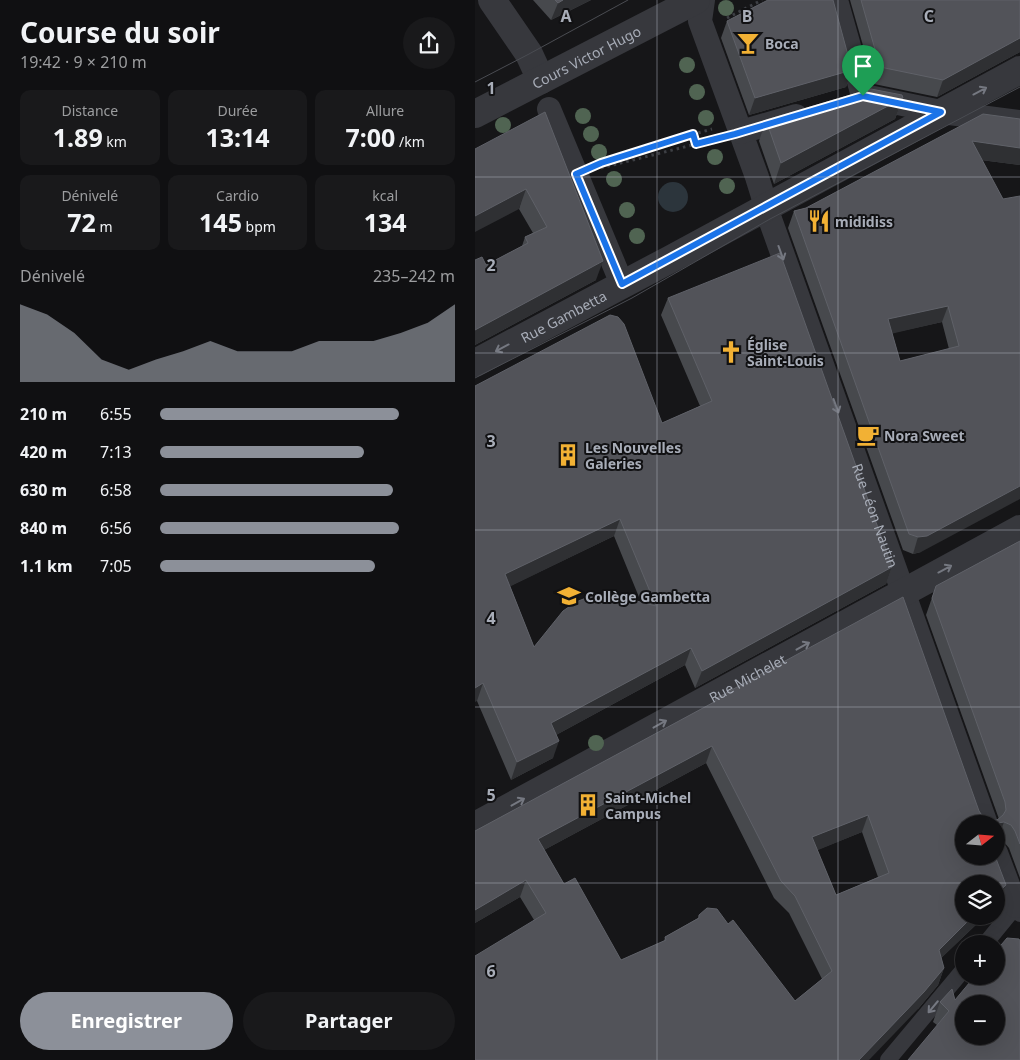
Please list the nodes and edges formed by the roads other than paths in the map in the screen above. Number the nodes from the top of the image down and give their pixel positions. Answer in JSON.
{"nodes":[{"id":1,"x":492,"y":0,"type":"edge"},
{"id":2,"x":696,"y":0,"type":"edge"},
{"id":3,"x":703,"y":0,"type":"edge"},
{"id":4,"x":836,"y":0,"type":"edge"},
{"id":5,"x":1020,"y":70,"type":"edge"},
{"id":6,"x":541,"y":80,"type":"junction"},
{"id":7,"x":549,"y":109,"type":"dead end"},
{"id":8,"x":816,"y":110,"type":"edge"},
{"id":9,"x":941,"y":112,"type":"junction"},
{"id":10,"x":475,"y":114,"type":"edge"},
{"id":11,"x":1020,"y":122,"type":"edge"},
{"id":12,"x":741,"y":132,"type":"junction"},
{"id":13,"x":767,"y":206,"type":"junction"},
{"id":14,"x":622,"y":284,"type":"junction"},
{"id":15,"x":475,"y":363,"type":"edge"},
{"id":16,"x":1020,"y":529,"type":"edge"},
{"id":17,"x":902,"y":592,"type":"junction"},
{"id":18,"x":983,"y":815,"type":"edge"},
{"id":19,"x":475,"y":826,"type":"edge"},
{"id":20,"x":1001,"y":865,"type":"edge"},
{"id":21,"x":1019,"y":908,"type":"edge"},
{"id":22,"x":994,"y":935,"type":"edge"},
{"id":23,"x":955,"y":980,"type":"edge"},
{"id":24,"x":888,"y":1060,"type":"edge"}],
"edges":[{"from":1,"to":6,"type":"street"},
{"from":2,"to":6,"type":"street","name":"Cours Victor Hugo"},
{"from":3,"to":12,"type":"street","name":"Rue Léon Nautin"},
{"from":4,"to":9,"type":"street"},
{"from":9,"to":5,"type":"street","name":"Rue Gambetta","one_way":true},
{"from":6,"to":10,"type":"street","name":"Cours Victor Hugo"},
{"from":7,"to":14,"type":"street"},
{"from":8,"to":12,"type":"street"},
{"from":9,"to":11,"type":"street"},
{"from":9,"to":13,"type":"street","name":"Rue Gambetta"},
{"from":12,"to":13,"type":"street","name":"Rue Léon Nautin"},
{"from":13,"to":14,"type":"street","name":"Rue Gambetta"},
{"from":13,"to":17,"type":"street","name":"Rue Léon Nautin","one_way":true},
{"from":14,"to":15,"type":"street","name":"Rue Gambetta","one_way":true},
{"from":17,"to":16,"type":"street","name":"Rue Michelet","one_way":true},
{"from":17,"to":18,"type":"street","name":"Rue Léon Nautin"},
{"from":19,"to":17,"type":"street","name":"Rue Michelet","one_way":true},
{"from":20,"to":21,"type":"street"},
{"from":21,"to":22,"type":"lane"},
{"from":23,"to":24,"type":"lane","one_way":true}]}
